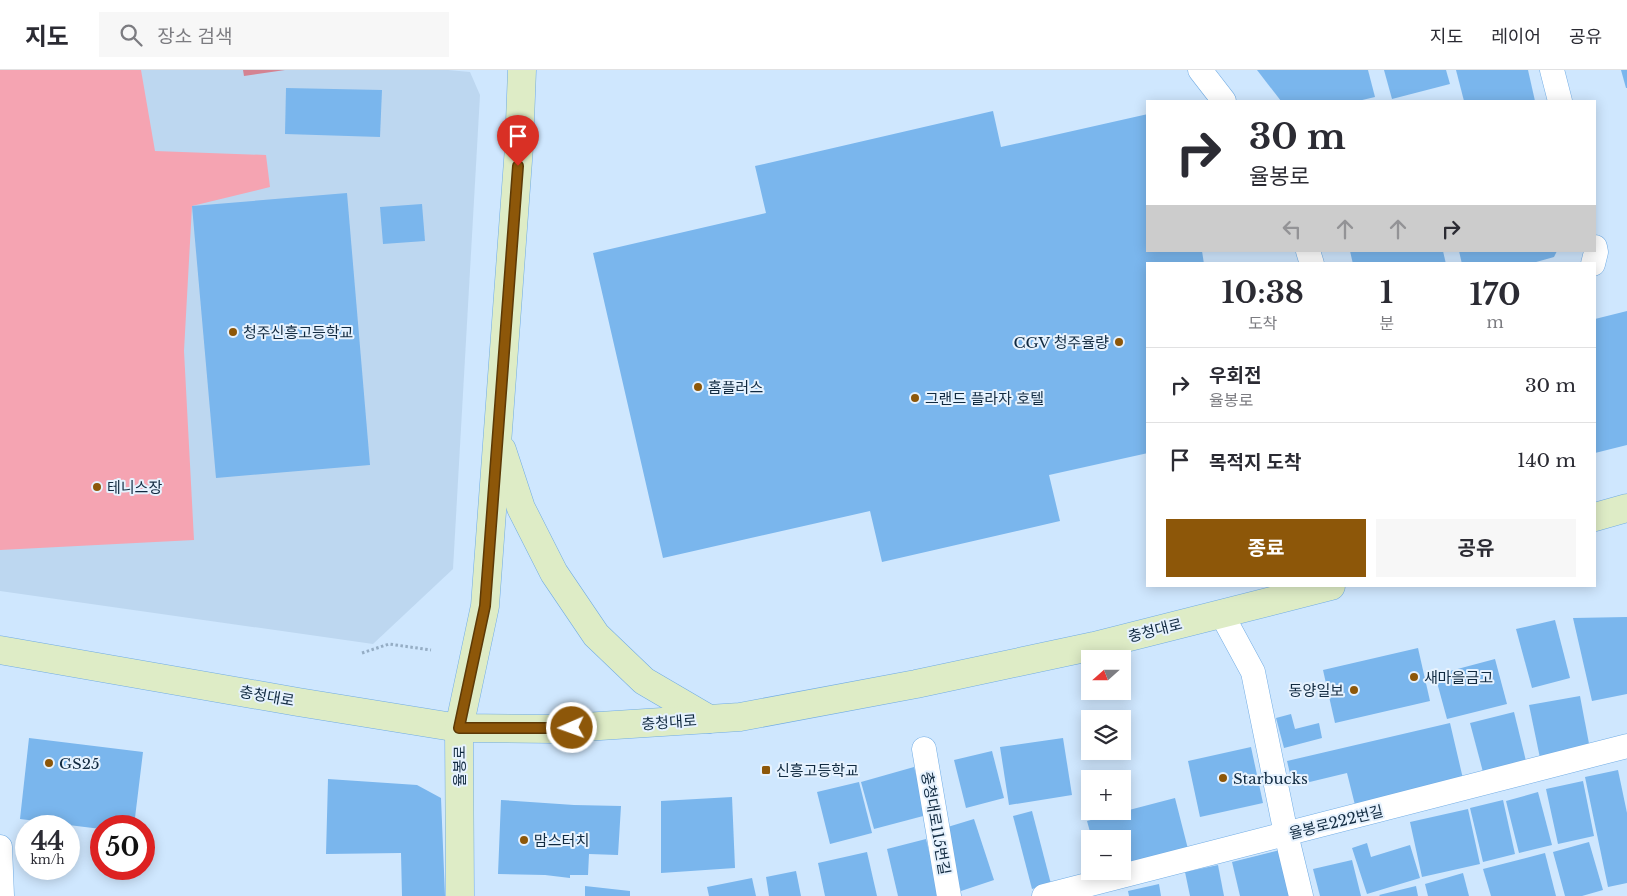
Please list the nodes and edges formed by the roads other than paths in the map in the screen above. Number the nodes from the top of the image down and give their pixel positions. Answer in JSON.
{"nodes":[{"id":1,"x":522,"y":70,"type":"edge"},
{"id":2,"x":1200,"y":70,"type":"edge"},
{"id":3,"x":1552,"y":70,"type":"edge"},
{"id":4,"x":1223,"y":100,"type":"edge"},
{"id":5,"x":1560,"y":100,"type":"edge"},
{"id":6,"x":498,"y":438,"type":"junction"},
{"id":7,"x":1627,"y":508,"type":"edge"},
{"id":8,"x":1596,"y":517,"type":"edge"},
{"id":9,"x":1326,"y":587,"type":"edge"},
{"id":10,"x":1221,"y":613,"type":"junction"},
{"id":11,"x":0,"y":650,"type":"edge"},
{"id":12,"x":709,"y":719,"type":"junction"},
{"id":13,"x":459,"y":728,"type":"junction"},
{"id":14,"x":1627,"y":746,"type":"edge"},
{"id":15,"x":924,"y":749,"type":"dead end"},
{"id":16,"x":1286,"y":834,"type":"junction"},
{"id":17,"x":0,"y":847,"type":"edge"},
{"id":18,"x":2,"y":896,"type":"edge"},
{"id":19,"x":460,"y":896,"type":"edge"},
{"id":20,"x":949,"y":896,"type":"edge"},
{"id":21,"x":1044,"y":896,"type":"edge"},
{"id":22,"x":1301,"y":896,"type":"edge"}],
"edges":[{"from":1,"to":6,"type":"main road","name":"율봉로"},
{"from":2,"to":4,"type":"street"},
{"from":3,"to":5,"type":"street"},
{"from":6,"to":12,"type":"main road"},
{"from":6,"to":13,"type":"main road","name":"율봉로"},
{"from":7,"to":8,"type":"main road"},
{"from":9,"to":10,"type":"main road","name":"충청대로"},
{"from":10,"to":12,"type":"main road","name":"충청대로"},
{"from":10,"to":16,"type":"street"},
{"from":11,"to":13,"type":"main road","name":"충청대로"},
{"from":12,"to":13,"type":"main road","name":"충청대로"},
{"from":13,"to":19,"type":"main road","name":"율봉로"},
{"from":14,"to":16,"type":"street","name":"율봉로222번길"},
{"from":15,"to":20,"type":"street","name":"충청대로115번길"},
{"from":16,"to":21,"type":"street","name":"율봉로222번길"},
{"from":16,"to":22,"type":"street"},
{"from":17,"to":18,"type":"street"}]}
